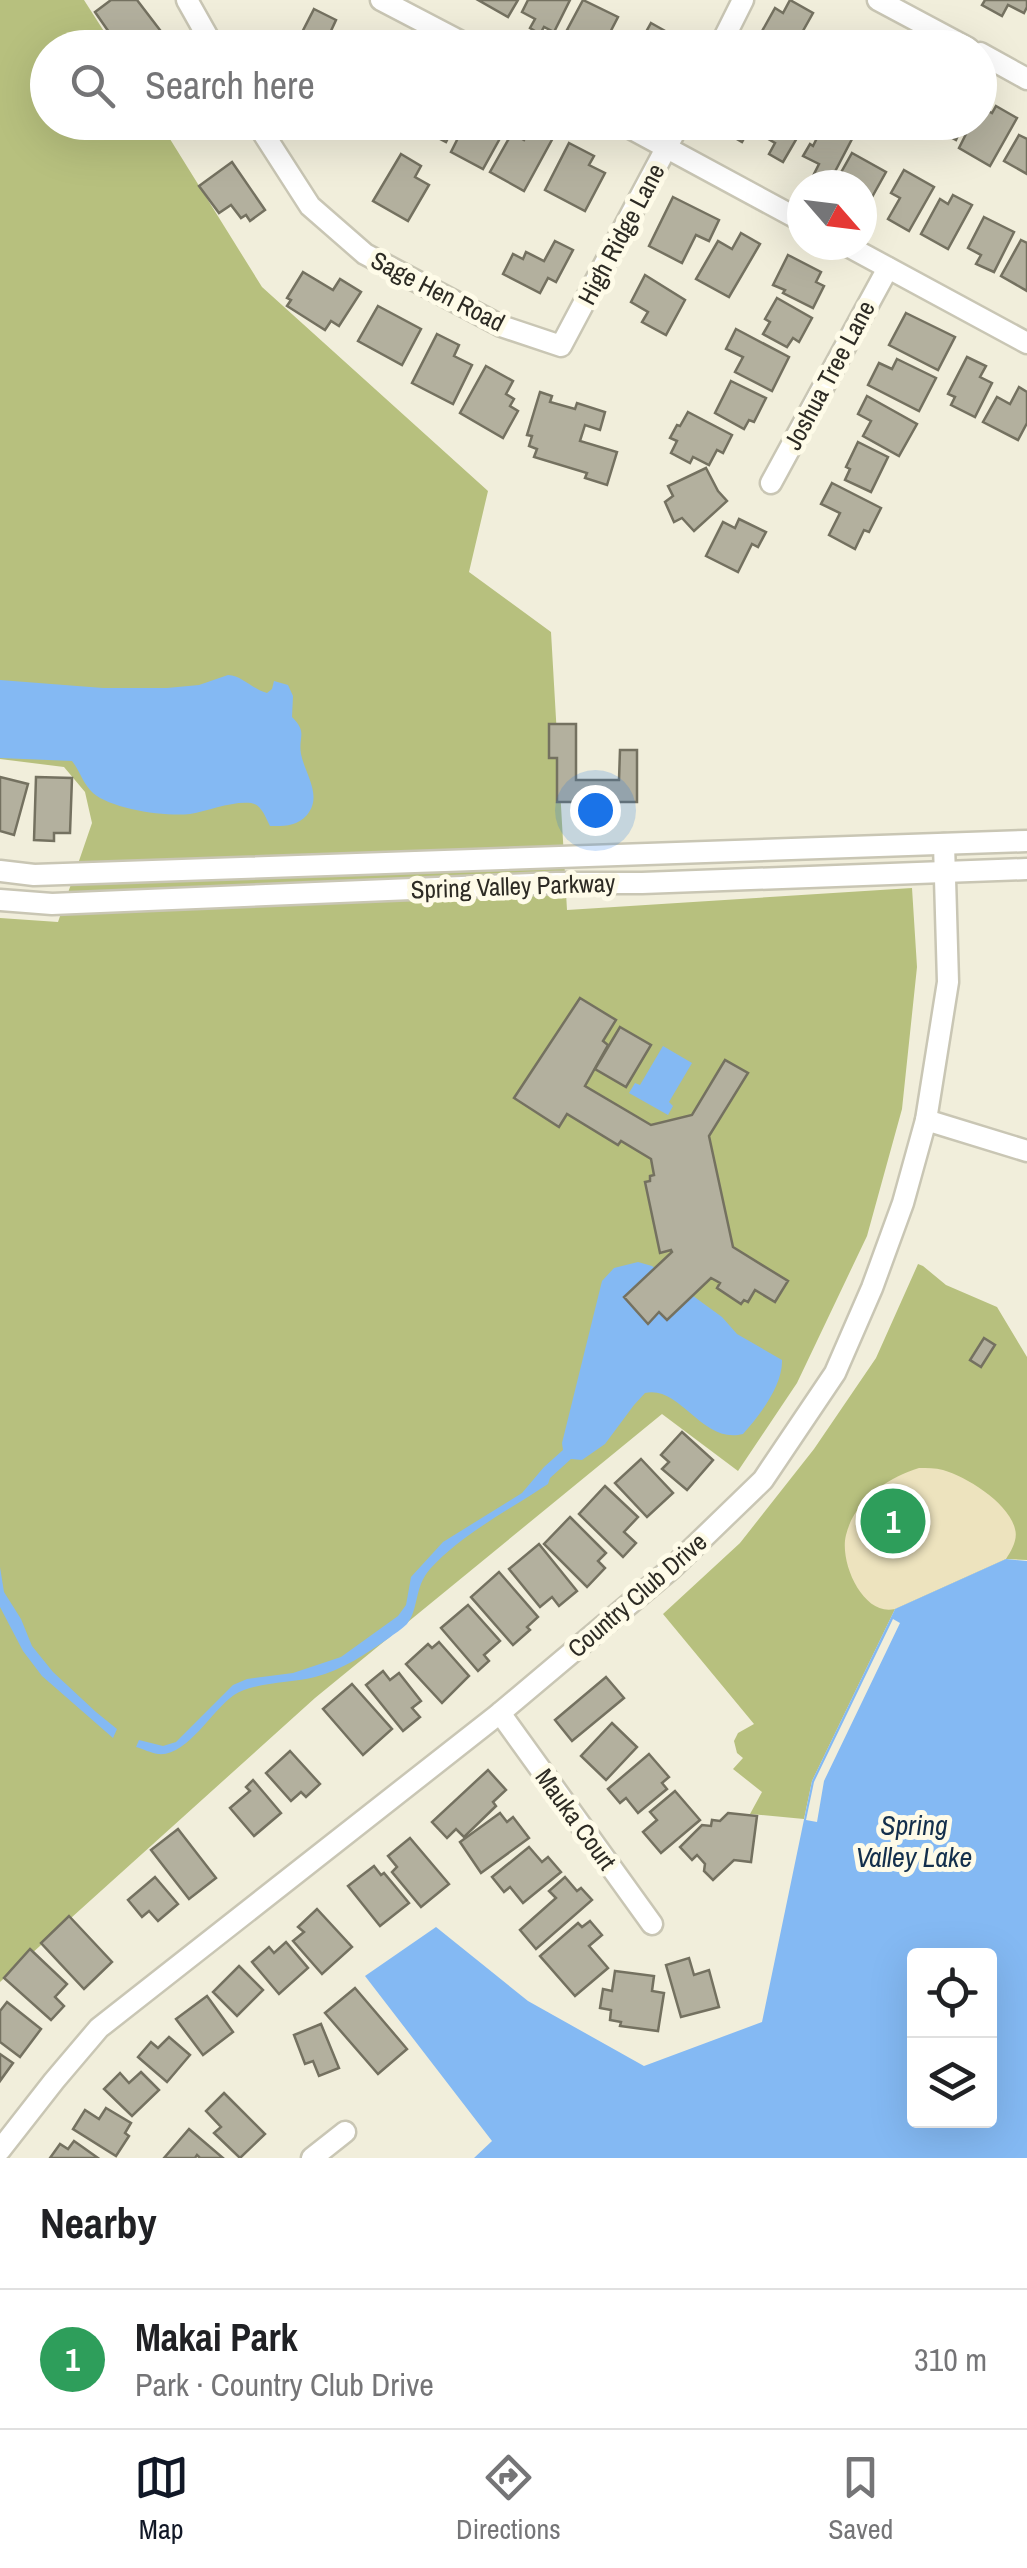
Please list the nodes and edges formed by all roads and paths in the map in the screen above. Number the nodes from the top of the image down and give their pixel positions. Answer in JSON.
{"nodes":[{"id":1,"x":187,"y":0,"type":"edge"},
{"id":2,"x":381,"y":0,"type":"edge"},
{"id":3,"x":743,"y":0,"type":"edge"},
{"id":4,"x":878,"y":0,"type":"edge"},
{"id":5,"x":204,"y":30,"type":"edge"},
{"id":6,"x":438,"y":30,"type":"edge"},
{"id":7,"x":728,"y":30,"type":"edge"},
{"id":8,"x":934,"y":30,"type":"edge"},
{"id":9,"x":997,"y":63,"type":"edge"},
{"id":10,"x":1027,"y":79,"type":"edge"},
{"id":11,"x":268,"y":140,"type":"edge"},
{"id":12,"x":654,"y":140,"type":"edge"},
{"id":13,"x":671,"y":140,"type":"edge"},
{"id":14,"x":667,"y":147,"type":"junction"},
{"id":15,"x":787,"y":213,"type":"edge"},
{"id":16,"x":873,"y":260,"type":"edge"},
{"id":17,"x":888,"y":268,"type":"junction"},
{"id":18,"x":1027,"y":343,"type":"edge"},
{"id":19,"x":561,"y":346,"type":"joint"},
{"id":20,"x":771,"y":483,"type":"dead end"},
{"id":21,"x":1027,"y":842,"type":"edge"},
{"id":22,"x":944,"y":844,"type":"junction"},
{"id":23,"x":1027,"y":870,"type":"edge"},
{"id":24,"x":0,"y":872,"type":"edge"},
{"id":25,"x":945,"y":872,"type":"junction"},
{"id":26,"x":0,"y":900,"type":"edge"},
{"id":27,"x":926,"y":1120,"type":"junction"},
{"id":28,"x":1027,"y":1150,"type":"edge"},
{"id":29,"x":500,"y":1713,"type":"junction"},
{"id":30,"x":652,"y":1924,"type":"dead end"},
{"id":31,"x":345,"y":2132,"type":"dead end"},
{"id":32,"x":0,"y":2149,"type":"edge"},
{"id":33,"x":312,"y":2158,"type":"edge"}],
"edges":[{"from":1,"to":5,"type":"street"},
{"from":2,"to":6,"type":"street"},
{"from":3,"to":7,"type":"street"},
{"from":4,"to":8,"type":"street"},
{"from":9,"to":10,"type":"street"},
{"from":11,"to":19,"type":"street","name":"Sage Hen Road"},
{"from":12,"to":14,"type":"street"},
{"from":13,"to":14,"type":"street","name":"High Ridge Lane"},
{"from":14,"to":15,"type":"street"},
{"from":14,"to":19,"type":"street","name":"High Ridge Lane"},
{"from":16,"to":17,"type":"street"},
{"from":17,"to":18,"type":"street"},
{"from":17,"to":20,"type":"street","name":"Joshua Tree Lane"},
{"from":21,"to":22,"type":"street","name":"Spring Valley Parkway"},
{"from":22,"to":24,"type":"street","name":"Spring Valley Parkway"},
{"from":22,"to":25,"type":"street","name":"Country Club Drive"},
{"from":23,"to":25,"type":"street","name":"Spring Valley Parkway"},
{"from":25,"to":26,"type":"street","name":"Spring Valley Parkway"},
{"from":25,"to":27,"type":"street","name":"Country Club Drive"},
{"from":27,"to":28,"type":"street"},
{"from":27,"to":29,"type":"street","name":"Country Club Drive"},
{"from":29,"to":30,"type":"street","name":"Mauka Court"},
{"from":29,"to":32,"type":"street","name":"Country Club Drive"},
{"from":31,"to":33,"type":"street"}]}
